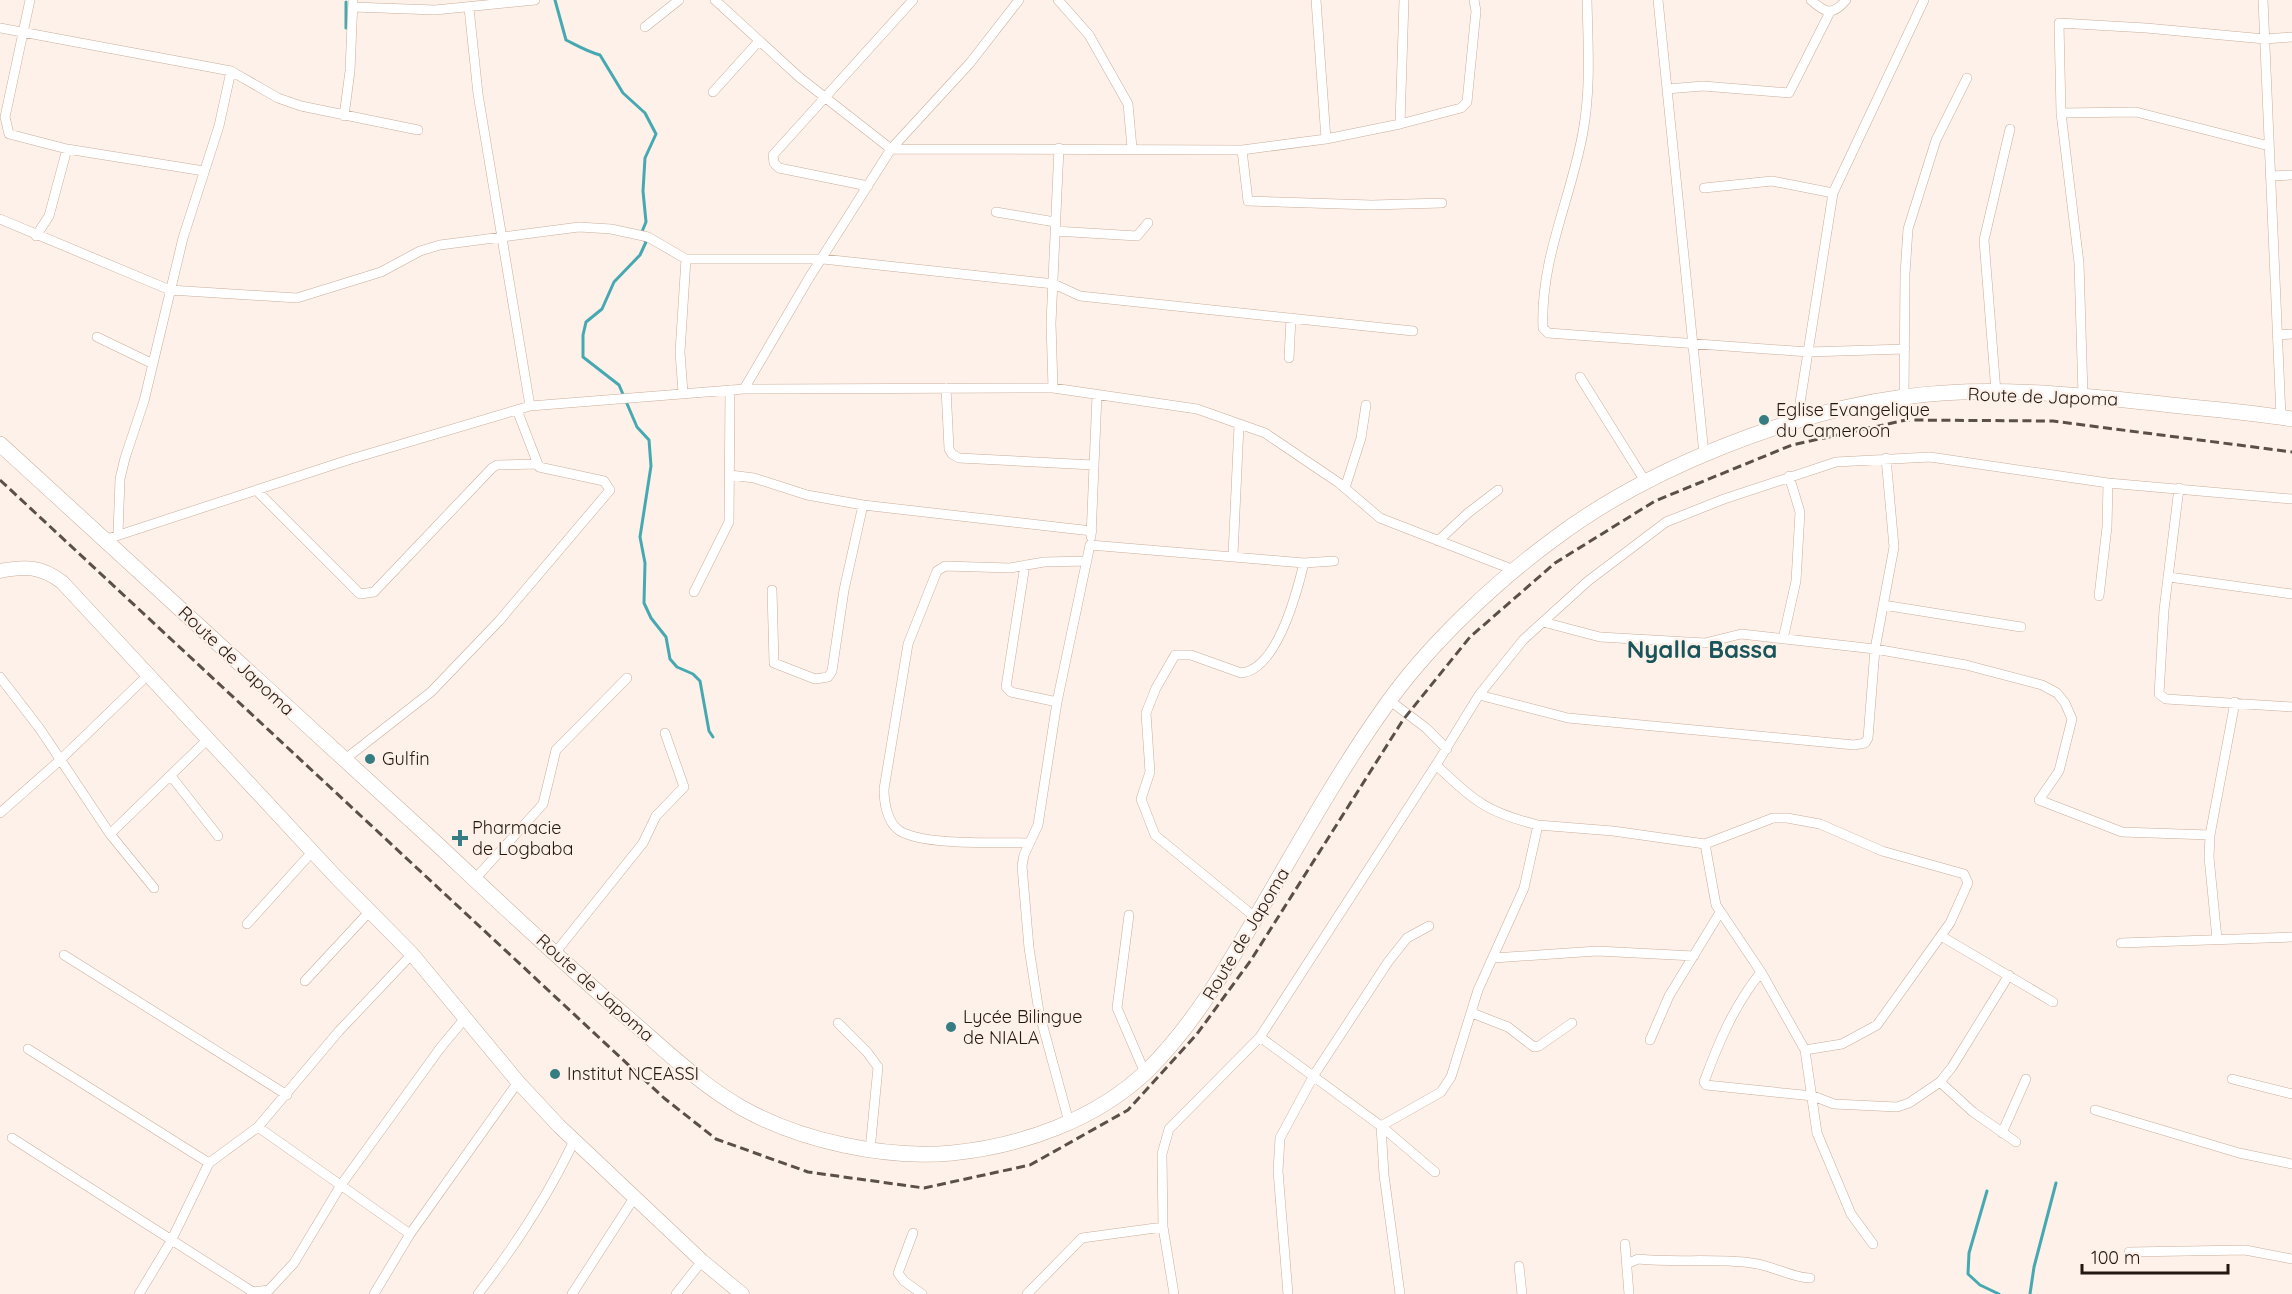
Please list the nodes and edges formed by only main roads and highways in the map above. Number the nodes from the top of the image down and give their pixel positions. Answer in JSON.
{"nodes":[{"id":1,"x":2286,"y":418,"type":"edge"},
{"id":2,"x":0,"y":444,"type":"edge"},
{"id":3,"x":0,"y":571,"type":"edge"},
{"id":4,"x":742,"y":1294,"type":"edge"}],
"edges":[{"from":1,"to":2,"type":"main road","name":"Route de Japoma"},
{"from":3,"to":4,"type":"main road"}]}
